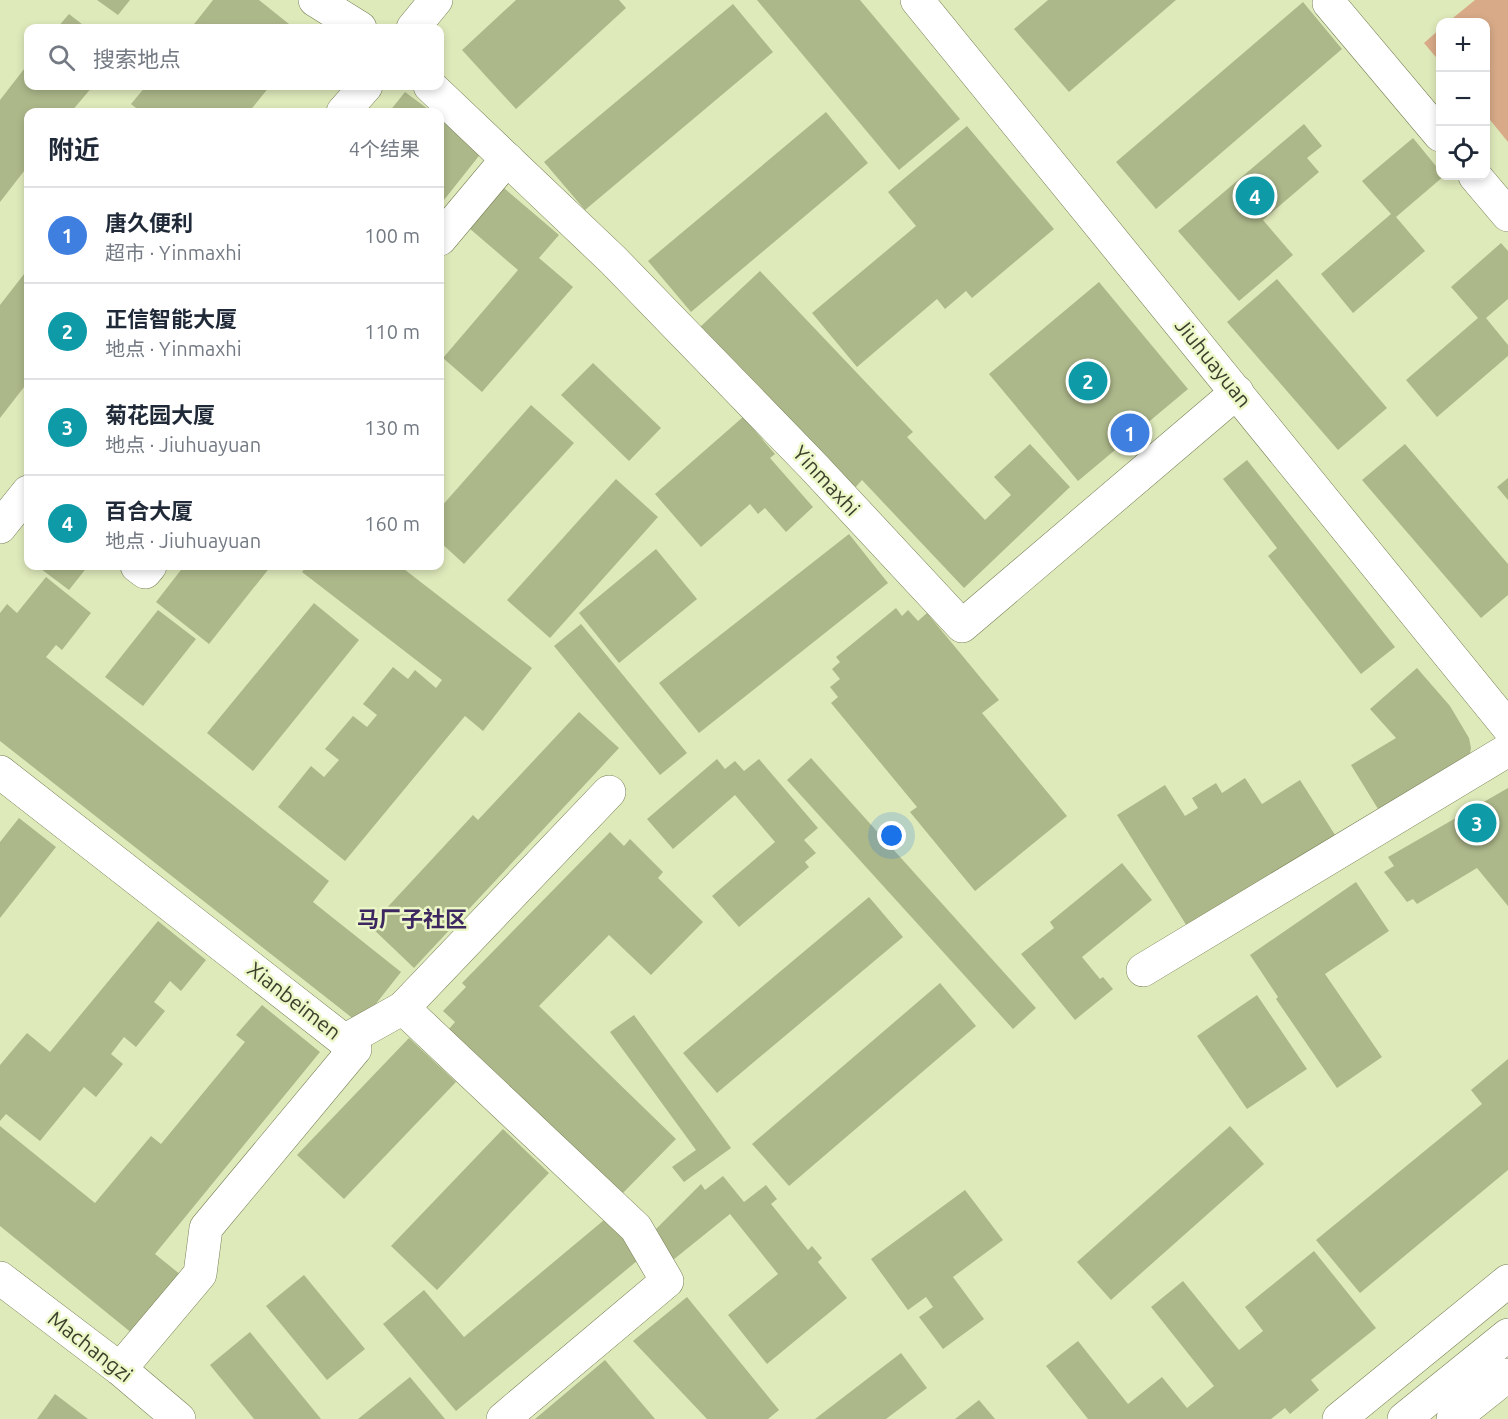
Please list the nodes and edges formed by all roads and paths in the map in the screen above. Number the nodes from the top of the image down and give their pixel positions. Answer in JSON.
{"nodes":[{"id":1,"x":315,"y":0,"type":"edge"},
{"id":2,"x":436,"y":0,"type":"edge"},
{"id":3,"x":917,"y":0,"type":"edge"},
{"id":4,"x":1331,"y":0,"type":"edge"},
{"id":5,"x":354,"y":24,"type":"edge"},
{"id":6,"x":416,"y":24,"type":"edge"},
{"id":7,"x":362,"y":90,"type":"edge"},
{"id":8,"x":434,"y":90,"type":"edge"},
{"id":9,"x":347,"y":108,"type":"edge"},
{"id":10,"x":1436,"y":130,"type":"edge"},
{"id":11,"x":507,"y":159,"type":"junction"},
{"id":12,"x":1478,"y":180,"type":"edge"},
{"id":13,"x":1508,"y":215,"type":"edge"},
{"id":14,"x":444,"y":234,"type":"edge"},
{"id":15,"x":1237,"y":392,"type":"junction"},
{"id":16,"x":1508,"y":727,"type":"edge"},
{"id":17,"x":1508,"y":750,"type":"edge"},
{"id":18,"x":0,"y":772,"type":"edge"},
{"id":19,"x":609,"y":792,"type":"dead end"},
{"id":20,"x":1143,"y":970,"type":"dead end"},
{"id":21,"x":403,"y":1008,"type":"junction"},
{"id":22,"x":344,"y":1041,"type":"junction"},
{"id":23,"x":0,"y":1278,"type":"edge"},
{"id":24,"x":1508,"y":1281,"type":"edge"},
{"id":25,"x":1508,"y":1335,"type":"edge"},
{"id":26,"x":120,"y":1369,"type":"junction"},
{"id":27,"x":1508,"y":1375,"type":"edge"},
{"id":28,"x":179,"y":1419,"type":"edge"},
{"id":29,"x":503,"y":1419,"type":"edge"},
{"id":30,"x":1340,"y":1419,"type":"edge"},
{"id":31,"x":1404,"y":1419,"type":"edge"},
{"id":32,"x":1453,"y":1419,"type":"edge"}],
"edges":[{"from":1,"to":5,"type":"street"},
{"from":2,"to":6,"type":"street"},
{"from":3,"to":15,"type":"street","name":"Jiuhuayuan"},
{"from":4,"to":10,"type":"street"},
{"from":7,"to":9,"type":"street"},
{"from":8,"to":11,"type":"street","name":"Yinmaxhi"},
{"from":11,"to":14,"type":"street"},
{"from":11,"to":15,"type":"street","name":"Yinmaxhi"},
{"from":12,"to":13,"type":"street"},
{"from":15,"to":16,"type":"street","name":"Jiuhuayuan"},
{"from":17,"to":20,"type":"street"},
{"from":18,"to":22,"type":"street","name":"Xianbeimen"},
{"from":19,"to":21,"type":"street"},
{"from":21,"to":22,"type":"street"},
{"from":21,"to":29,"type":"street"},
{"from":22,"to":26,"type":"street","name":"Xianbeimen"},
{"from":23,"to":26,"type":"street","name":"Machangzi"},
{"from":24,"to":30,"type":"street"},
{"from":25,"to":31,"type":"street"},
{"from":26,"to":28,"type":"street","name":"Machangzi"},
{"from":27,"to":32,"type":"street"}]}
